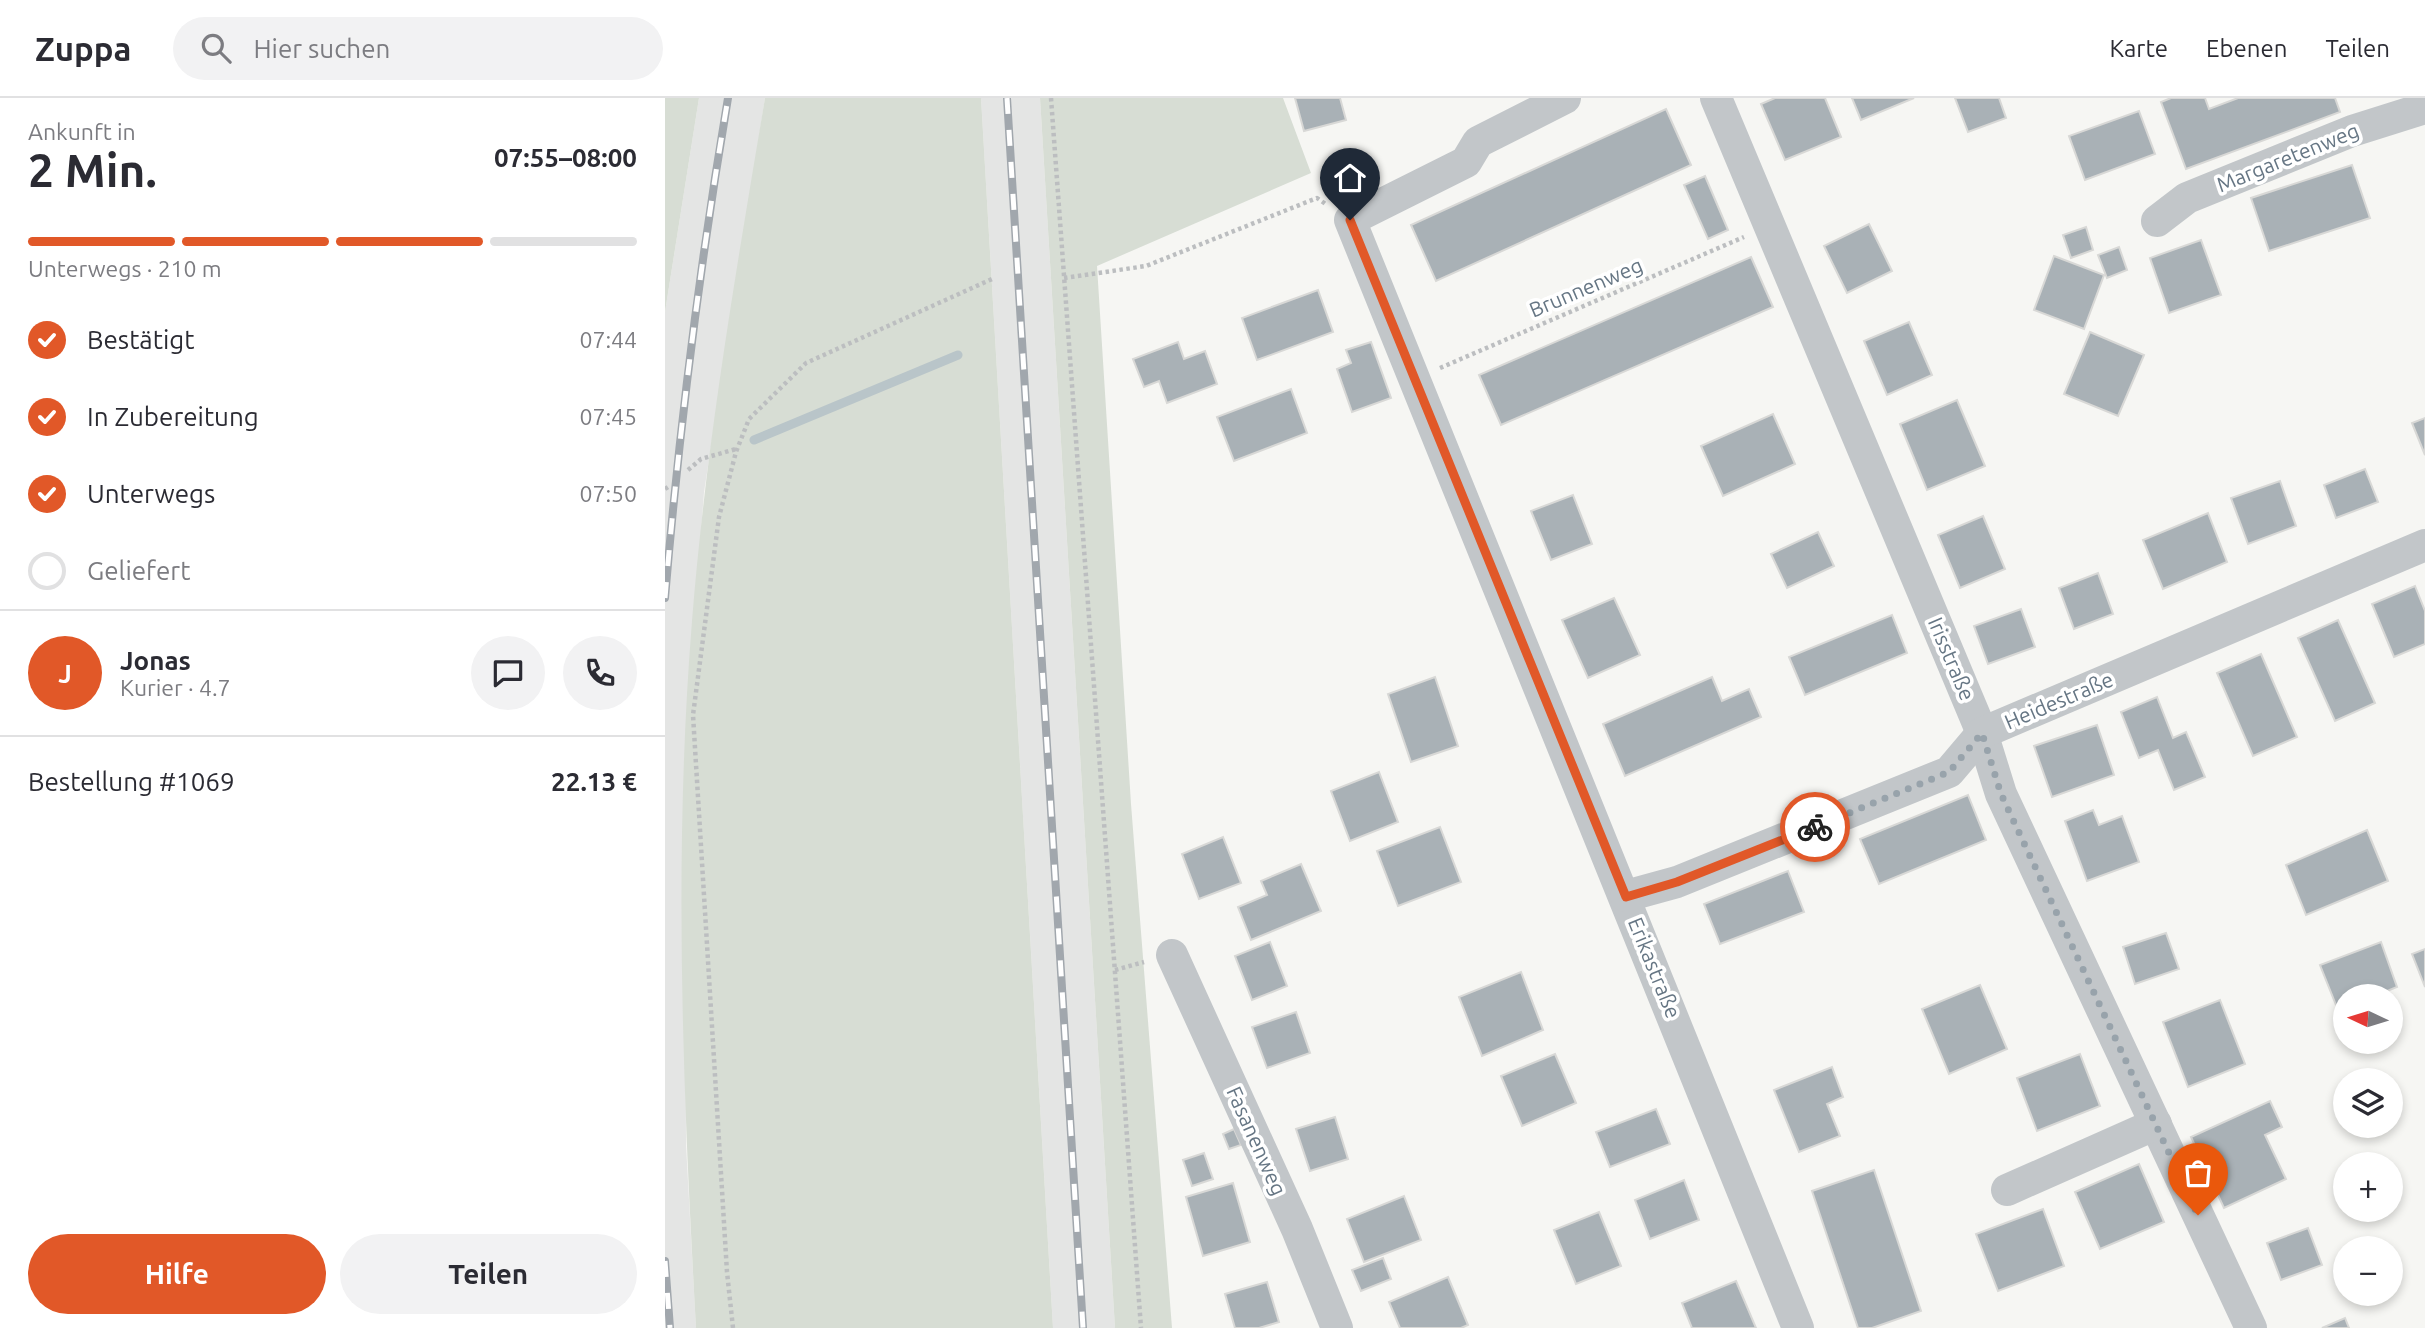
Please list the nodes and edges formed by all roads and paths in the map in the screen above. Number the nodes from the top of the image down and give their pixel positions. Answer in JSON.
{"nodes":[{"id":1,"x":1051,"y":98,"type":"edge"},
{"id":2,"x":1565,"y":98,"type":"edge"},
{"id":3,"x":1716,"y":98,"type":"edge"},
{"id":4,"x":2425,"y":108,"type":"edge"},
{"id":5,"x":1350,"y":220,"type":"junction"},
{"id":6,"x":2157,"y":221,"type":"dead end"},
{"id":7,"x":1770,"y":226,"type":"junction"},
{"id":8,"x":1064,"y":278,"type":"junction"},
{"id":9,"x":992,"y":279,"type":"dead end"},
{"id":10,"x":1414,"y":379,"type":"junction"},
{"id":11,"x":737,"y":449,"type":"junction"},
{"id":12,"x":688,"y":470,"type":"dead end"},
{"id":13,"x":2425,"y":545,"type":"edge"},
{"id":14,"x":1982,"y":733,"type":"junction"},
{"id":15,"x":1626,"y":897,"type":"junction"},
{"id":16,"x":1172,"y":955,"type":"dead end"},
{"id":17,"x":2156,"y":1124,"type":"junction"},
{"id":18,"x":2007,"y":1190,"type":"dead end"},
{"id":19,"x":733,"y":1328,"type":"edge"},
{"id":20,"x":1141,"y":1328,"type":"edge"},
{"id":21,"x":1337,"y":1328,"type":"edge"},
{"id":22,"x":1798,"y":1328,"type":"edge"},
{"id":23,"x":2251,"y":1328,"type":"edge"}],
"edges":[{"from":1,"to":8,"type":"path"},
{"from":2,"to":5,"type":"street"},
{"from":3,"to":7,"type":"street","name":"Irisstraße"},
{"from":4,"to":6,"type":"street","name":"Margaretenweg"},
{"from":5,"to":8,"type":"path"},
{"from":5,"to":10,"type":"street","name":"Erikastraße"},
{"from":7,"to":10,"type":"path","name":"Brunnenweg"},
{"from":7,"to":14,"type":"street","name":"Irisstraße"},
{"from":8,"to":20,"type":"path"},
{"from":9,"to":11,"type":"path"},
{"from":10,"to":15,"type":"street","name":"Erikastraße"},
{"from":11,"to":12,"type":"path"},
{"from":11,"to":19,"type":"path"},
{"from":13,"to":14,"type":"street","name":"Heidestraße"},
{"from":14,"to":15,"type":"street","name":"Heidestraße"},
{"from":14,"to":17,"type":"street","name":"Irisstraße"},
{"from":15,"to":22,"type":"street","name":"Erikastraße"},
{"from":16,"to":21,"type":"street","name":"Fasanenweg"},
{"from":17,"to":18,"type":"street"},
{"from":17,"to":23,"type":"street","name":"Irisstraße"}]}
